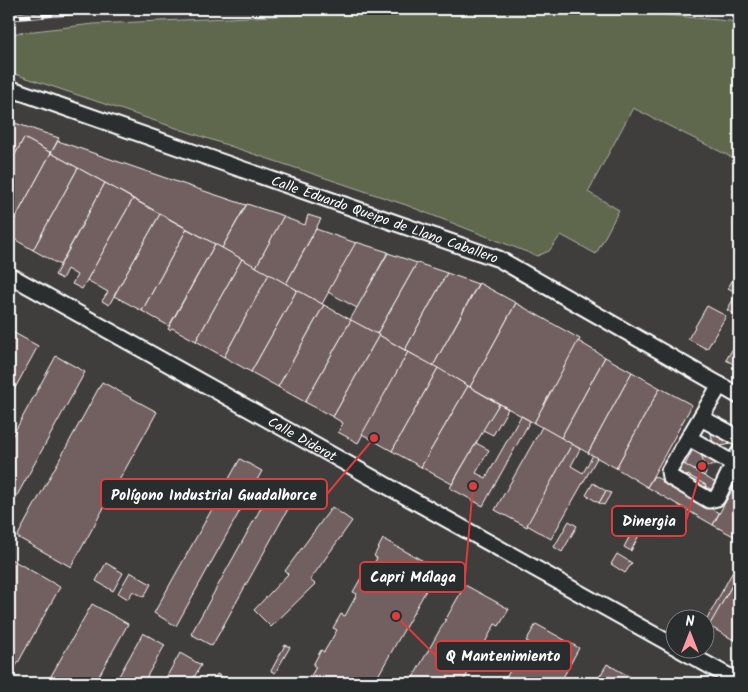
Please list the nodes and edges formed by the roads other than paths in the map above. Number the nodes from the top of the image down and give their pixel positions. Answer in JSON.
{"nodes":[{"id":1,"x":9,"y":88,"type":"edge"},
{"id":2,"x":9,"y":275,"type":"edge"},
{"id":3,"x":720,"y":385,"type":"junction"},
{"id":4,"x":739,"y":396,"type":"edge"},
{"id":5,"x":700,"y":418,"type":"junction"},
{"id":6,"x":689,"y":438,"type":"junction"},
{"id":7,"x":739,"y":438,"type":"edge"},
{"id":8,"x":737,"y":458,"type":"edge"},
{"id":9,"x":666,"y":640,"type":"edge"},
{"id":10,"x":699,"y":660,"type":"edge"},
{"id":11,"x":739,"y":682,"type":"edge"}],
"edges":[{"from":1,"to":3,"type":"street","name":"Calle Eduardo Queipo de Llano Caballero"},
{"from":2,"to":9,"type":"street","name":"Calle Diderot"},
{"from":3,"to":4,"type":"street","name":"Calle Eduardo Queipo de Llano Caballero"},
{"from":3,"to":5,"type":"street"},
{"from":5,"to":6,"type":"street"},
{"from":5,"to":7,"type":"street"},
{"from":6,"to":8,"type":"street"},
{"from":6,"to":8,"type":"street"},
{"from":10,"to":11,"type":"street"}]}
